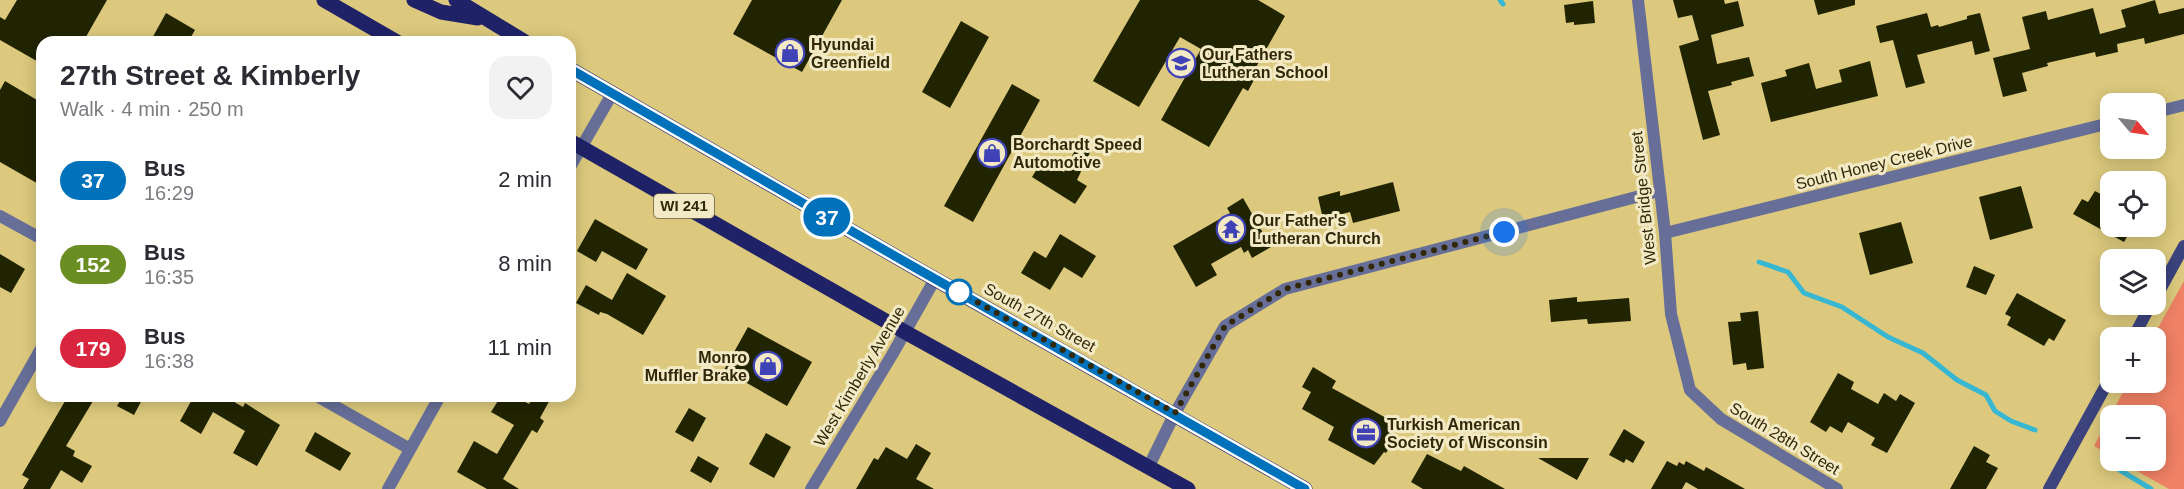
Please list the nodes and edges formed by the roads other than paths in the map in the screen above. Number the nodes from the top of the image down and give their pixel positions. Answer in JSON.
{"nodes":[{"id":1,"x":324,"y":0,"type":"edge"},
{"id":2,"x":414,"y":0,"type":"edge"},
{"id":3,"x":456,"y":0,"type":"edge"},
{"id":4,"x":1638,"y":0,"type":"edge"},
{"id":5,"x":487,"y":19,"type":"junction"},
{"id":6,"x":387,"y":36,"type":"edge"},
{"id":7,"x":515,"y":36,"type":"edge"},
{"id":8,"x":576,"y":73,"type":"edge"},
{"id":9,"x":612,"y":94,"type":"junction"},
{"id":10,"x":2184,"y":105,"type":"edge"},
{"id":11,"x":2166,"y":110,"type":"edge"},
{"id":12,"x":2100,"y":125,"type":"edge"},
{"id":13,"x":576,"y":144,"type":"edge"},
{"id":14,"x":1659,"y":191,"type":"junction"},
{"id":15,"x":0,"y":216,"type":"edge"},
{"id":16,"x":1665,"y":233,"type":"junction"},
{"id":17,"x":36,"y":236,"type":"edge"},
{"id":18,"x":2184,"y":246,"type":"edge"},
{"id":19,"x":935,"y":279,"type":"junction"},
{"id":20,"x":2166,"y":279,"type":"edge"},
{"id":21,"x":905,"y":332,"type":"junction"},
{"id":22,"x":36,"y":358,"type":"edge"},
{"id":23,"x":1690,"y":390,"type":"joint"},
{"id":24,"x":2102,"y":393,"type":"edge"},
{"id":25,"x":328,"y":402,"type":"edge"},
{"id":26,"x":437,"y":402,"type":"edge"},
{"id":27,"x":1175,"y":413,"type":"junction"},
{"id":28,"x":0,"y":421,"type":"edge"},
{"id":29,"x":410,"y":449,"type":"junction"},
{"id":30,"x":1149,"y":466,"type":"junction"},
{"id":31,"x":388,"y":489,"type":"edge"},
{"id":32,"x":811,"y":489,"type":"edge"},
{"id":33,"x":1188,"y":489,"type":"edge"},
{"id":34,"x":1305,"y":489,"type":"edge"},
{"id":35,"x":1837,"y":489,"type":"edge"},
{"id":36,"x":2049,"y":489,"type":"edge"}],
"edges":[{"from":1,"to":6,"type":"main road"},
{"from":2,"to":5,"type":"main road"},
{"from":3,"to":5,"type":"main road"},
{"from":4,"to":14,"type":"street","name":"West Bridge Street"},
{"from":5,"to":7,"type":"main road"},
{"from":8,"to":9,"type":"main road","name":"South 27th Street"},
{"from":9,"to":13,"type":"street"},
{"from":9,"to":19,"type":"main road","name":"South 27th Street"},
{"from":10,"to":11,"type":"street"},
{"from":12,"to":16,"type":"street","name":"South Honey Creek Drive"},
{"from":13,"to":21,"type":"main road","number":"WI 241"},
{"from":14,"to":16,"type":"street","name":"West Bridge Street"},
{"from":14,"to":27,"type":"street"},
{"from":15,"to":17,"type":"street"},
{"from":16,"to":23,"type":"street","name":"West Bridge Street"},
{"from":18,"to":20,"type":"street"},
{"from":19,"to":21,"type":"street","name":"West Kimberly Avenue"},
{"from":19,"to":27,"type":"main road","name":"South 27th Street"},
{"from":21,"to":30,"type":"main road","number":"WI 241"},
{"from":21,"to":32,"type":"street","name":"West Kimberly Avenue"},
{"from":22,"to":28,"type":"street"},
{"from":23,"to":35,"type":"street","name":"South 28th Street"},
{"from":24,"to":36,"type":"street"},
{"from":25,"to":29,"type":"street"},
{"from":26,"to":29,"type":"street"},
{"from":27,"to":30,"type":"street"},
{"from":27,"to":34,"type":"main road","name":"South 27th Street"},
{"from":29,"to":31,"type":"street"},
{"from":30,"to":33,"type":"main road","number":"WI 241"}]}
